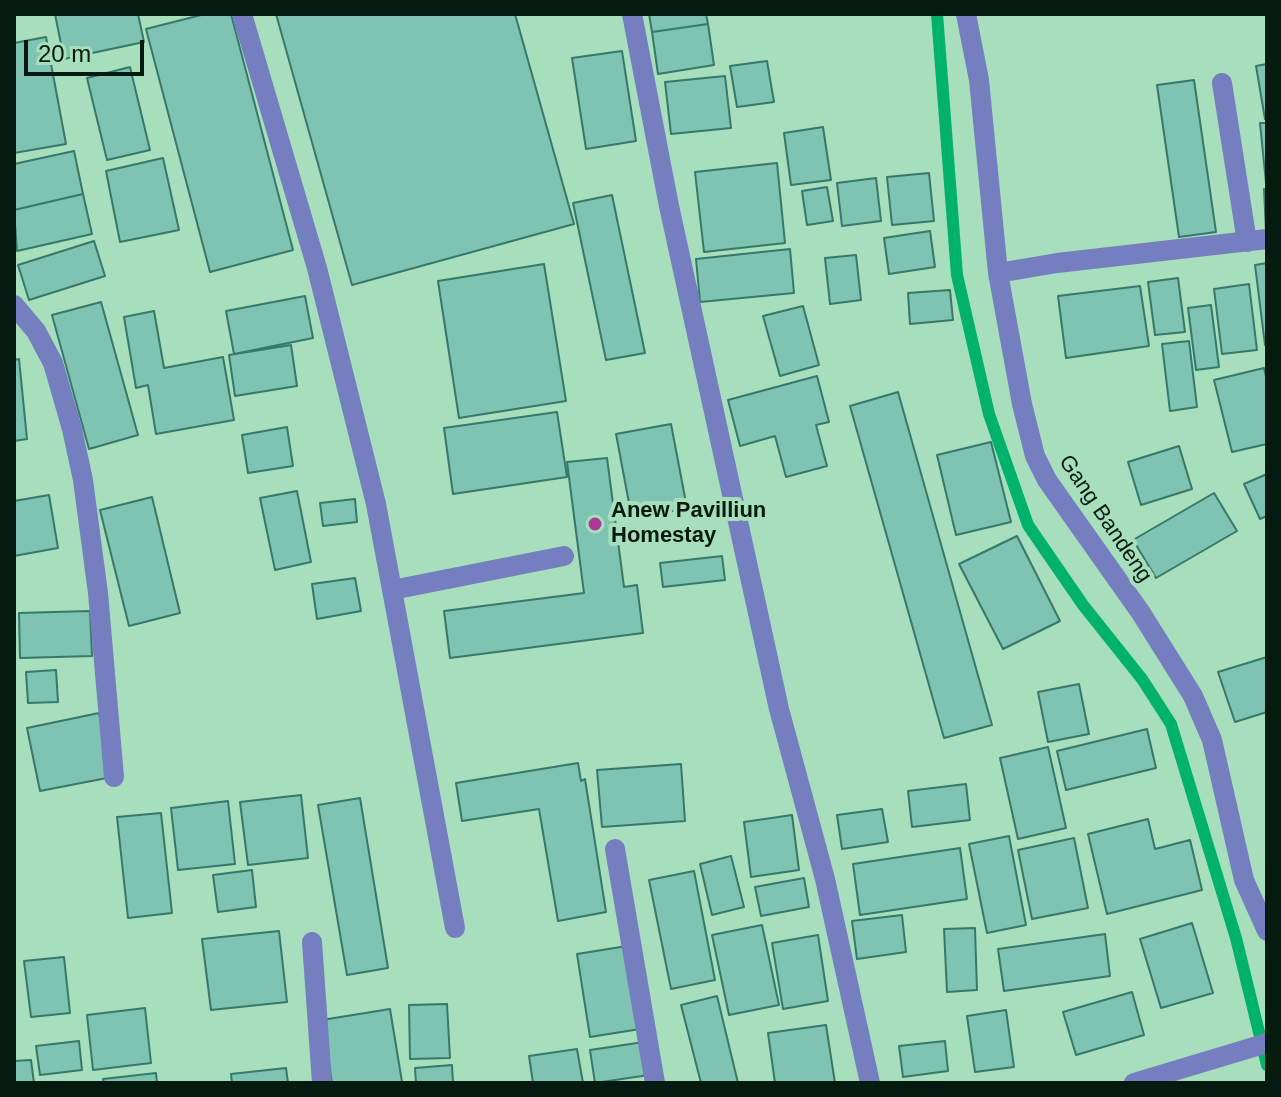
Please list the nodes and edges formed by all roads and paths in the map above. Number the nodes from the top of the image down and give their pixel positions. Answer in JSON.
{"nodes":[{"id":1,"x":242,"y":14,"type":"edge"},
{"id":2,"x":632,"y":14,"type":"edge"},
{"id":3,"x":966,"y":14,"type":"edge"},
{"id":4,"x":1222,"y":83,"type":"dead end"},
{"id":5,"x":1257,"y":241,"type":"edge"},
{"id":6,"x":998,"y":273,"type":"junction"},
{"id":7,"x":14,"y":305,"type":"edge"},
{"id":8,"x":564,"y":556,"type":"dead end"},
{"id":9,"x":392,"y":590,"type":"junction"},
{"id":10,"x":114,"y":777,"type":"dead end"},
{"id":11,"x":615,"y":849,"type":"dead end"},
{"id":12,"x":455,"y":928,"type":"dead end"},
{"id":13,"x":1267,"y":931,"type":"edge"},
{"id":14,"x":312,"y":942,"type":"dead end"},
{"id":15,"x":1267,"y":1043,"type":"edge"},
{"id":16,"x":322,"y":1083,"type":"edge"},
{"id":17,"x":655,"y":1083,"type":"edge"},
{"id":18,"x":870,"y":1083,"type":"edge"},
{"id":19,"x":1134,"y":1083,"type":"edge"}],
"edges":[{"from":1,"to":9,"type":"street"},
{"from":2,"to":18,"type":"street"},
{"from":3,"to":6,"type":"street","name":"Gang Bandeng"},
{"from":4,"to":5,"type":"street"},
{"from":5,"to":6,"type":"street"},
{"from":6,"to":13,"type":"street","name":"Gang Bandeng"},
{"from":7,"to":10,"type":"street"},
{"from":8,"to":9,"type":"street"},
{"from":9,"to":12,"type":"street"},
{"from":11,"to":17,"type":"street"},
{"from":14,"to":16,"type":"street"},
{"from":15,"to":19,"type":"street"}]}
